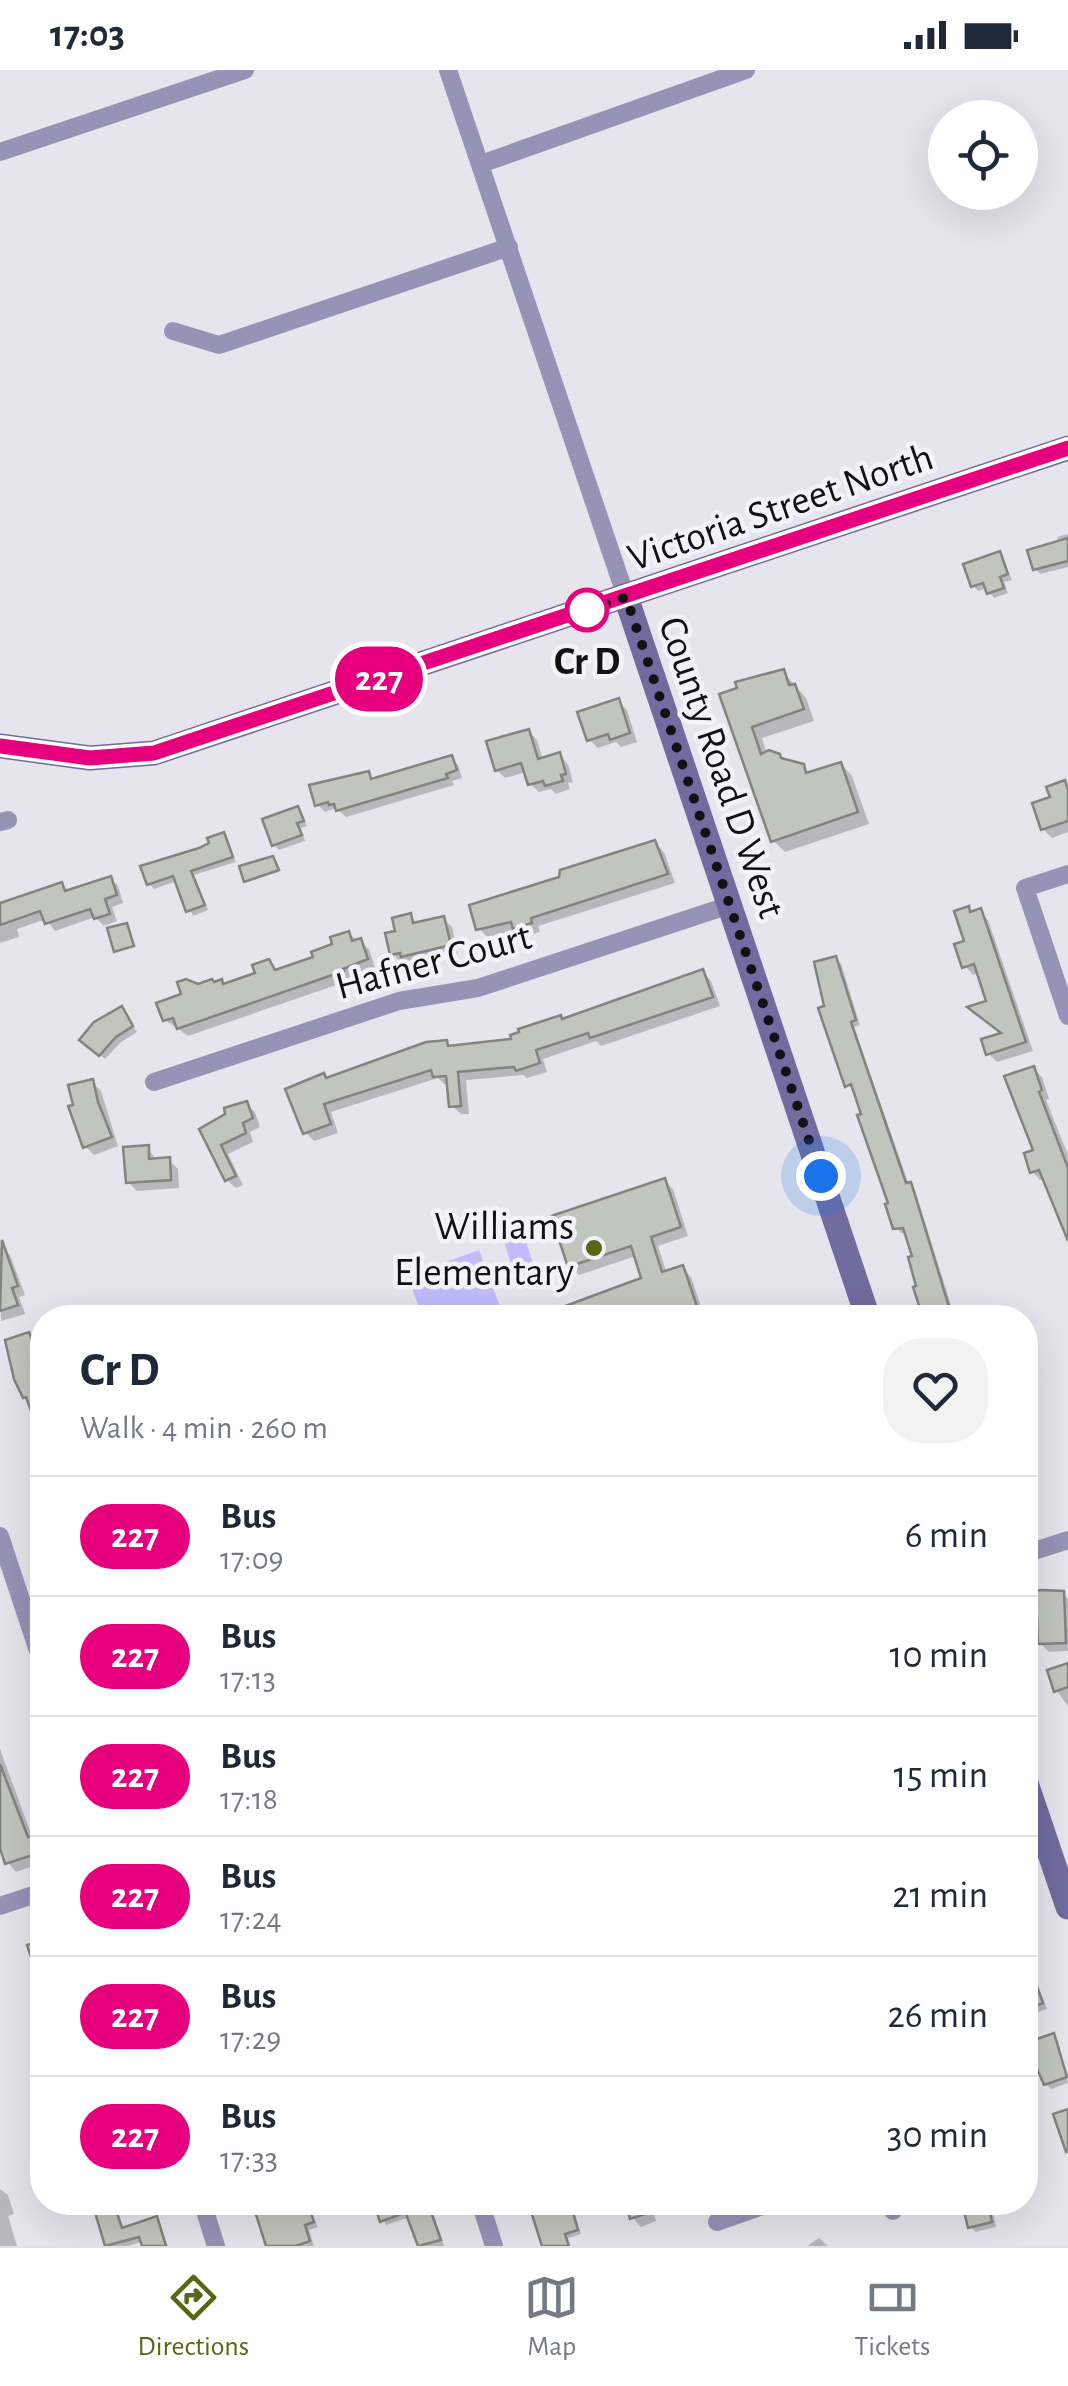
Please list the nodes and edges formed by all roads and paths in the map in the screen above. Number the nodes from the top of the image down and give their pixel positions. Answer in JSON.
{"nodes":[{"id":1,"x":245,"y":70,"type":"edge"},
{"id":2,"x":448,"y":70,"type":"edge"},
{"id":3,"x":746,"y":70,"type":"edge"},
{"id":4,"x":0,"y":152,"type":"edge"},
{"id":5,"x":480,"y":164,"type":"junction"},
{"id":6,"x":509,"y":247,"type":"junction"},
{"id":7,"x":172,"y":331,"type":"dead end"},
{"id":8,"x":1068,"y":448,"type":"edge"},
{"id":9,"x":626,"y":597,"type":"junction"},
{"id":10,"x":0,"y":746,"type":"edge"},
{"id":11,"x":1068,"y":874,"type":"edge"},
{"id":12,"x":730,"y":905,"type":"junction"},
{"id":13,"x":1068,"y":1016,"type":"edge"},
{"id":14,"x":154,"y":1082,"type":"dead end"},
{"id":15,"x":864,"y":1305,"type":"edge"},
{"id":16,"x":0,"y":1536,"type":"edge"},
{"id":17,"x":1068,"y":1540,"type":"edge"},
{"id":18,"x":1038,"y":1550,"type":"edge"},
{"id":19,"x":30,"y":1627,"type":"edge"},
{"id":20,"x":1038,"y":1818,"type":"edge"},
{"id":21,"x":30,"y":1896,"type":"edge"},
{"id":22,"x":0,"y":1906,"type":"edge"},
{"id":23,"x":1068,"y":1907,"type":"edge"},
{"id":24,"x":206,"y":2215,"type":"edge"},
{"id":25,"x":484,"y":2215,"type":"edge"},
{"id":26,"x":737,"y":2215,"type":"edge"},
{"id":27,"x":717,"y":2222,"type":"dead end"},
{"id":28,"x":216,"y":2246,"type":"edge"},
{"id":29,"x":494,"y":2246,"type":"edge"}],
"edges":[{"from":1,"to":4,"type":"street"},
{"from":2,"to":5,"type":"street","name":"County Road D West"},
{"from":3,"to":5,"type":"street"},
{"from":5,"to":6,"type":"street","name":"County Road D West"},
{"from":6,"to":7,"type":"street"},
{"from":6,"to":9,"type":"street","name":"County Road D West"},
{"from":8,"to":9,"type":"street","name":"Victoria Street North"},
{"from":9,"to":10,"type":"street","name":"Victoria Street North"},
{"from":9,"to":12,"type":"street","name":"County Road D West"},
{"from":11,"to":13,"type":"street"},
{"from":12,"to":14,"type":"street","name":"Hafner Court"},
{"from":12,"to":15,"type":"street","name":"County Road D West"},
{"from":16,"to":19,"type":"street"},
{"from":17,"to":18,"type":"street"},
{"from":20,"to":23,"type":"street"},
{"from":21,"to":22,"type":"street"},
{"from":24,"to":28,"type":"street"},
{"from":25,"to":29,"type":"street"},
{"from":26,"to":27,"type":"street"}]}
